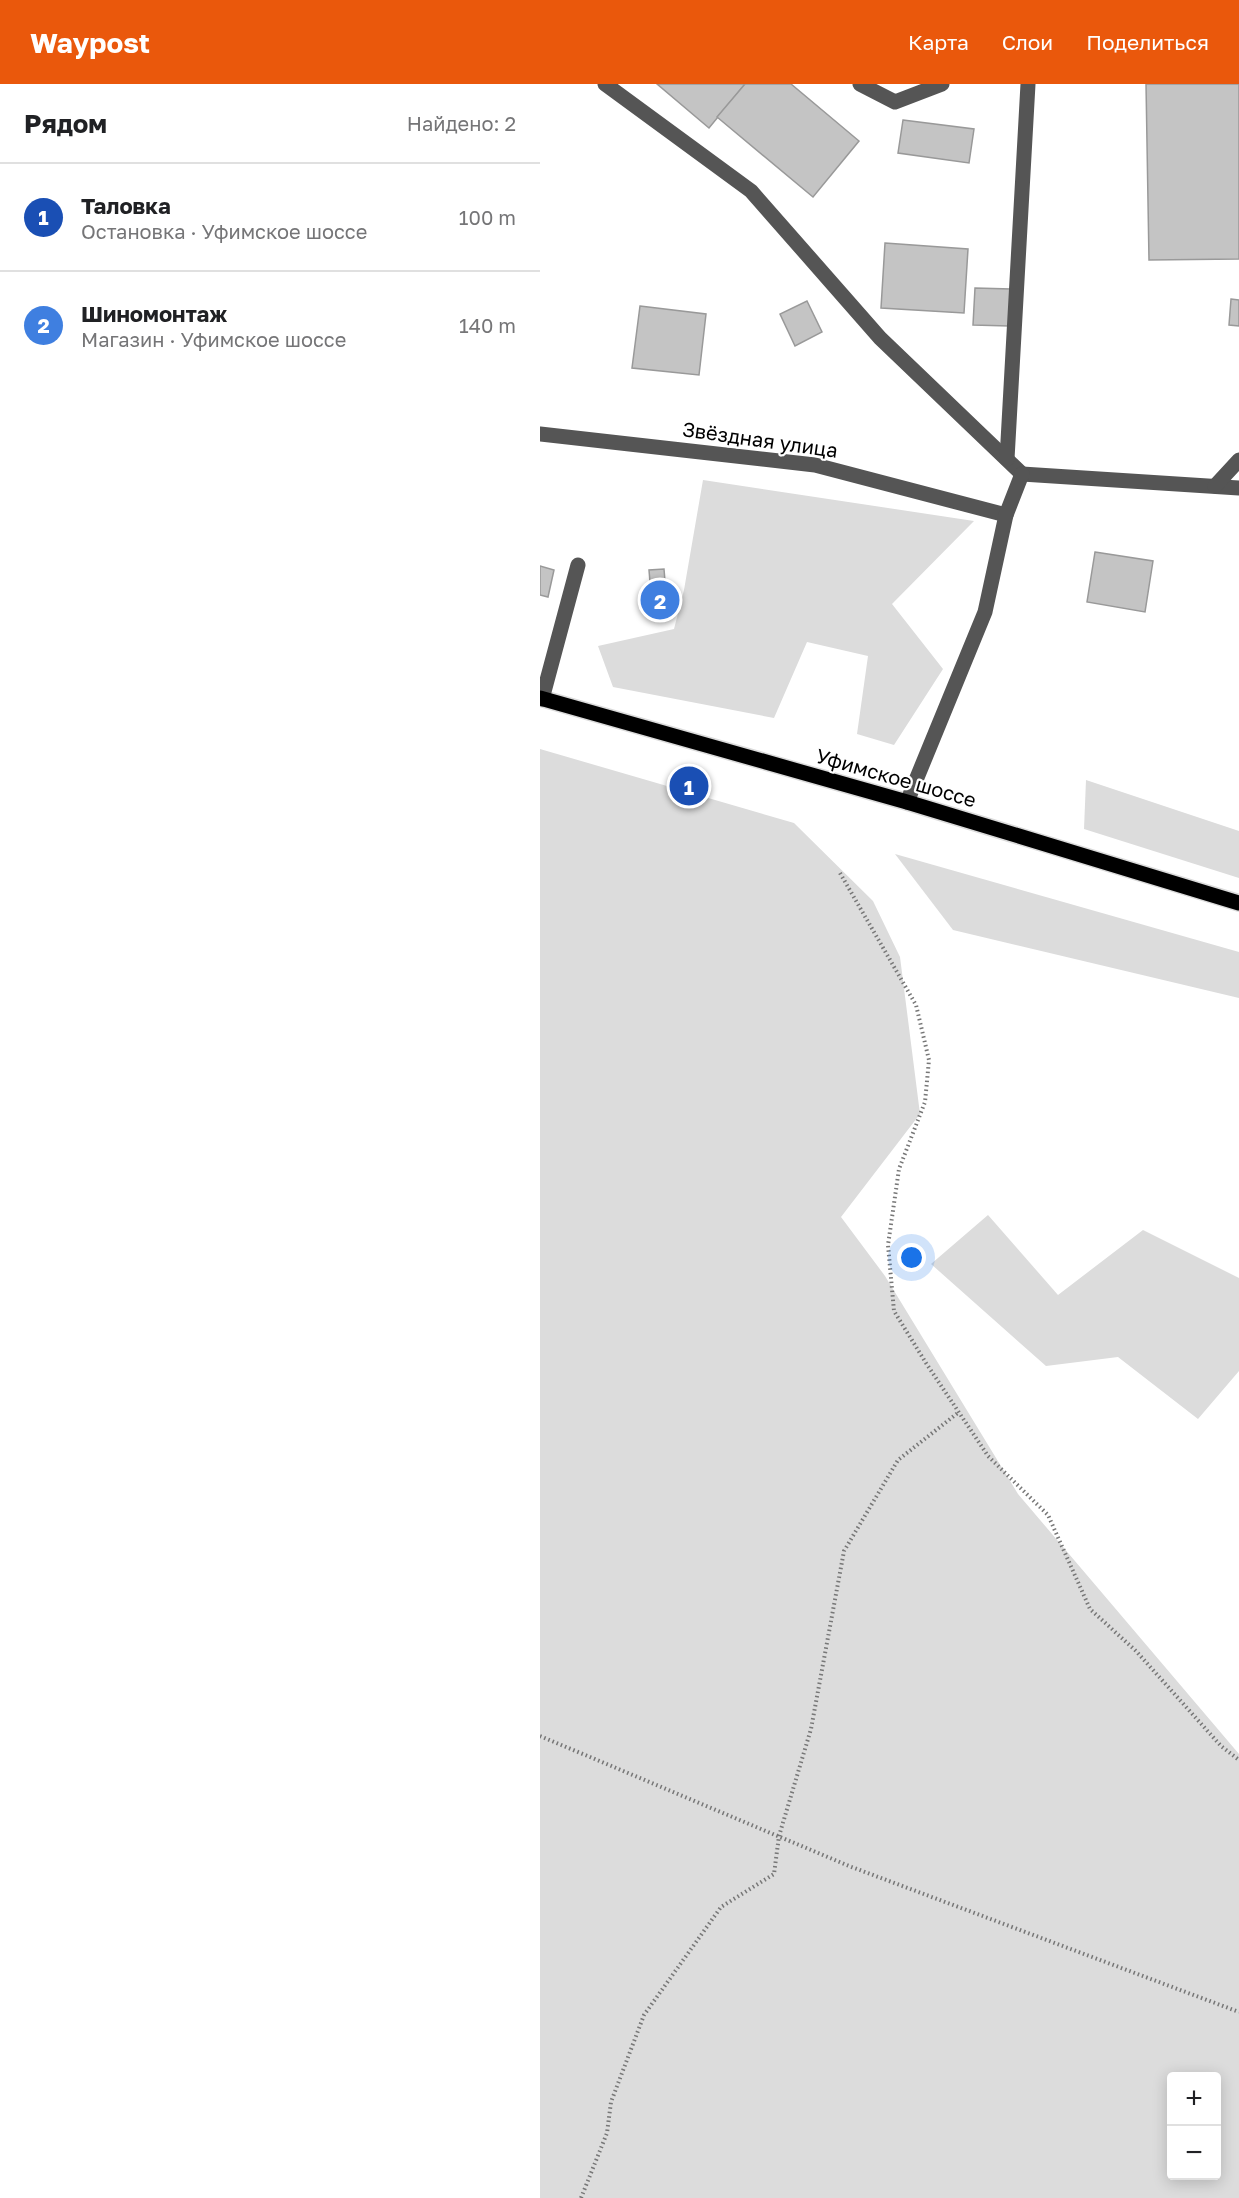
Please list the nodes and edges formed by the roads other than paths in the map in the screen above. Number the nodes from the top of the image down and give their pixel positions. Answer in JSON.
{"nodes":[{"id":1,"x":606,"y":84,"type":"edge"},
{"id":2,"x":860,"y":84,"type":"edge"},
{"id":3,"x":942,"y":84,"type":"edge"},
{"id":4,"x":1028,"y":84,"type":"edge"},
{"id":5,"x":540,"y":434,"type":"edge"},
{"id":6,"x":1006,"y":459,"type":"junction"},
{"id":7,"x":1239,"y":460,"type":"edge"},
{"id":8,"x":1022,"y":474,"type":"junction"},
{"id":9,"x":1215,"y":486,"type":"junction"},
{"id":10,"x":1239,"y":488,"type":"edge"},
{"id":11,"x":1006,"y":515,"type":"junction"},
{"id":12,"x":578,"y":565,"type":"dead end"},
{"id":13,"x":541,"y":698,"type":"edge"},
{"id":14,"x":907,"y":802,"type":"junction"},
{"id":15,"x":1239,"y":903,"type":"edge"}],
"edges":[{"from":1,"to":6,"type":"street"},
{"from":2,"to":3,"type":"street"},
{"from":4,"to":6,"type":"street"},
{"from":5,"to":11,"type":"street","name":"Звёздная улица"},
{"from":6,"to":8,"type":"street"},
{"from":7,"to":9,"type":"street"},
{"from":8,"to":9,"type":"street"},
{"from":8,"to":11,"type":"street"},
{"from":9,"to":10,"type":"street"},
{"from":11,"to":14,"type":"street"},
{"from":12,"to":13,"type":"street"},
{"from":13,"to":14,"type":"main road","name":"Уфимское шоссе"},
{"from":14,"to":15,"type":"main road","name":"Уфимское шоссе"}]}
